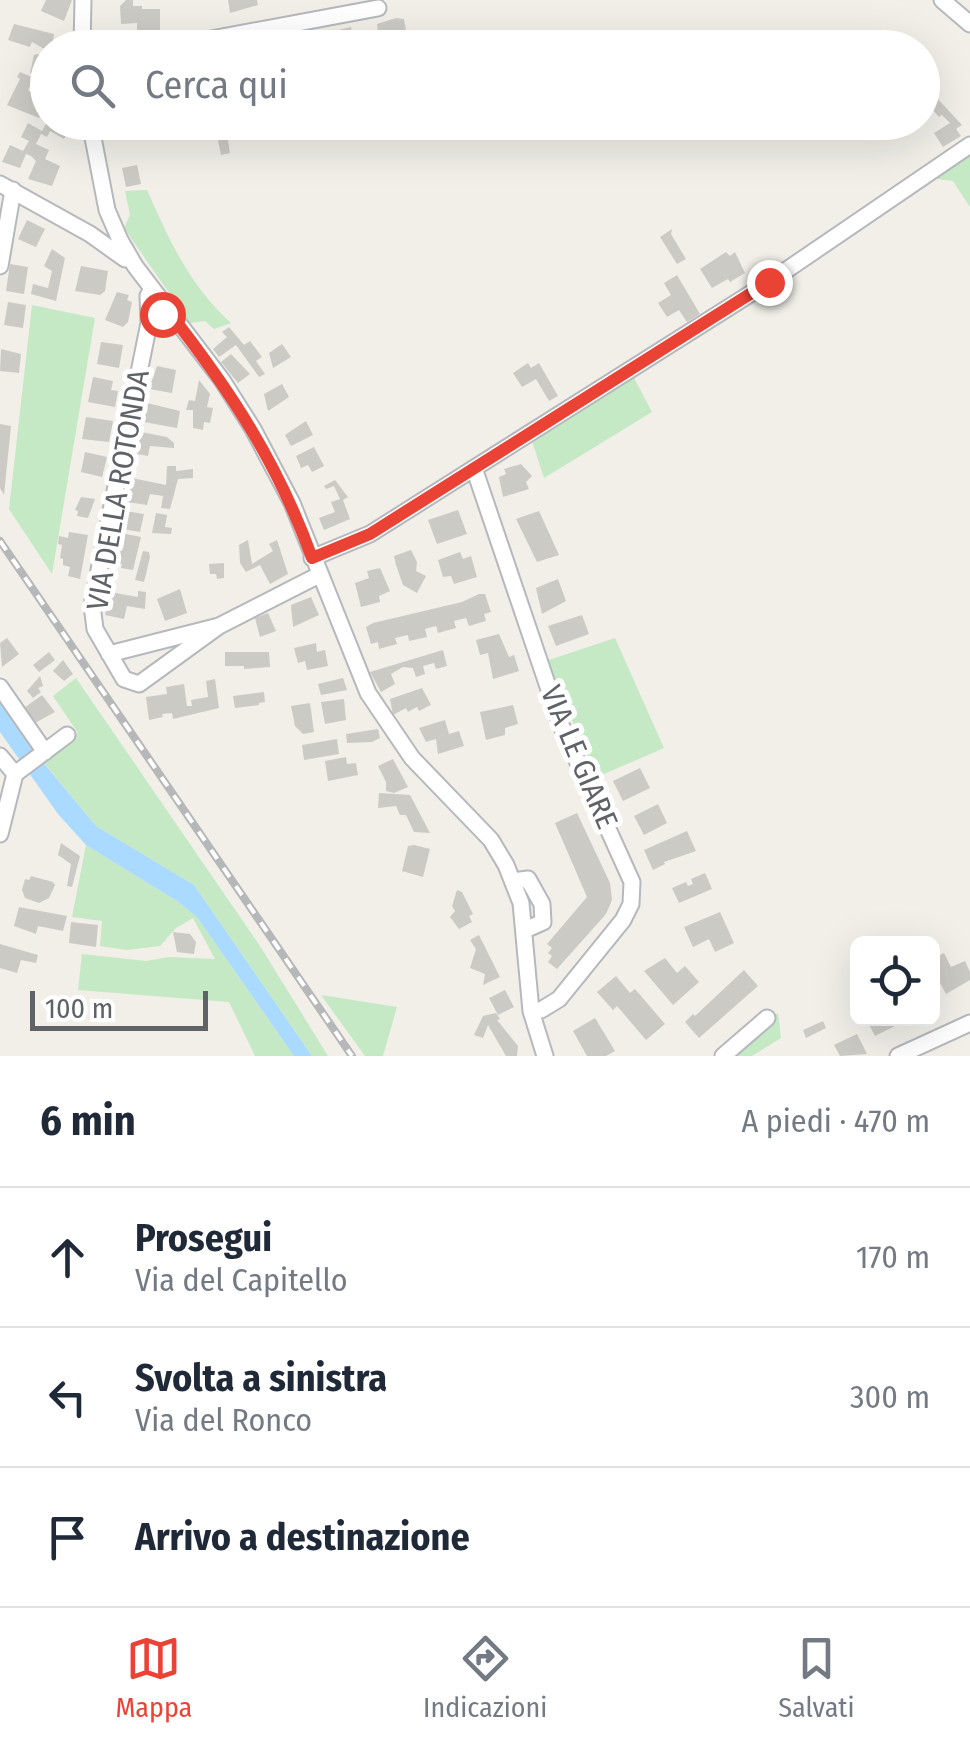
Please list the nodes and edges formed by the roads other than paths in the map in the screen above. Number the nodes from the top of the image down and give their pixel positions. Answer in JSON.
{"nodes":[{"id":1,"x":82,"y":0,"type":"edge"},
{"id":2,"x":942,"y":0,"type":"edge"},
{"id":3,"x":378,"y":8,"type":"dead end"},
{"id":4,"x":970,"y":24,"type":"edge"},
{"id":5,"x":82,"y":30,"type":"edge"},
{"id":6,"x":260,"y":30,"type":"edge"},
{"id":7,"x":93,"y":140,"type":"edge"},
{"id":8,"x":970,"y":145,"type":"edge"},
{"id":9,"x":7,"y":187,"type":"edge"},
{"id":10,"x":107,"y":210,"type":"junction"},
{"id":11,"x":90,"y":234,"type":"junction"},
{"id":12,"x":0,"y":266,"type":"edge"},
{"id":13,"x":134,"y":266,"type":"junction"},
{"id":14,"x":152,"y":290,"type":"junction"},
{"id":15,"x":168,"y":311,"type":"junction"},
{"id":16,"x":149,"y":323,"type":"junction"},
{"id":17,"x":474,"y":468,"type":"junction"},
{"id":18,"x":312,"y":558,"type":"junction"},
{"id":19,"x":319,"y":575,"type":"junction"},
{"id":20,"x":219,"y":626,"type":"junction"},
{"id":21,"x":108,"y":654,"type":"junction"},
{"id":22,"x":0,"y":687,"type":"edge"},
{"id":23,"x":67,"y":735,"type":"dead end"},
{"id":24,"x":0,"y":756,"type":"edge"},
{"id":25,"x":31,"y":762,"type":"junction"},
{"id":26,"x":0,"y":834,"type":"edge"},
{"id":27,"x":532,"y":1012,"type":"junction"},
{"id":28,"x":768,"y":1018,"type":"dead end"},
{"id":29,"x":970,"y":1023,"type":"edge"},
{"id":30,"x":545,"y":1056,"type":"edge"},
{"id":31,"x":723,"y":1056,"type":"edge"},
{"id":32,"x":898,"y":1056,"type":"edge"}],
"edges":[{"from":1,"to":5,"type":"street"},
{"from":2,"to":4,"type":"street"},
{"from":3,"to":6,"type":"street"},
{"from":7,"to":10,"type":"street"},
{"from":8,"to":17,"type":"street"},
{"from":9,"to":11,"type":"street"},
{"from":9,"to":12,"type":"street"},
{"from":10,"to":11,"type":"street"},
{"from":10,"to":13,"type":"street"},
{"from":11,"to":13,"type":"street"},
{"from":13,"to":14,"type":"street"},
{"from":14,"to":15,"type":"street"},
{"from":14,"to":16,"type":"street","name":"VIA DELLA ROTONDA"},
{"from":15,"to":16,"type":"street"},
{"from":15,"to":18,"type":"street"},
{"from":16,"to":21,"type":"street","name":"VIA DELLA ROTONDA"},
{"from":17,"to":18,"type":"street"},
{"from":17,"to":27,"type":"street","name":"VIA LE GIARE"},
{"from":18,"to":19,"type":"street"},
{"from":19,"to":20,"type":"street"},
{"from":19,"to":27,"type":"street"},
{"from":20,"to":21,"type":"street"},
{"from":20,"to":21,"type":"street"},
{"from":22,"to":25,"type":"street"},
{"from":23,"to":25,"type":"street"},
{"from":24,"to":25,"type":"street"},
{"from":25,"to":26,"type":"street"},
{"from":27,"to":30,"type":"street"},
{"from":28,"to":31,"type":"street"},
{"from":29,"to":32,"type":"street"}]}
